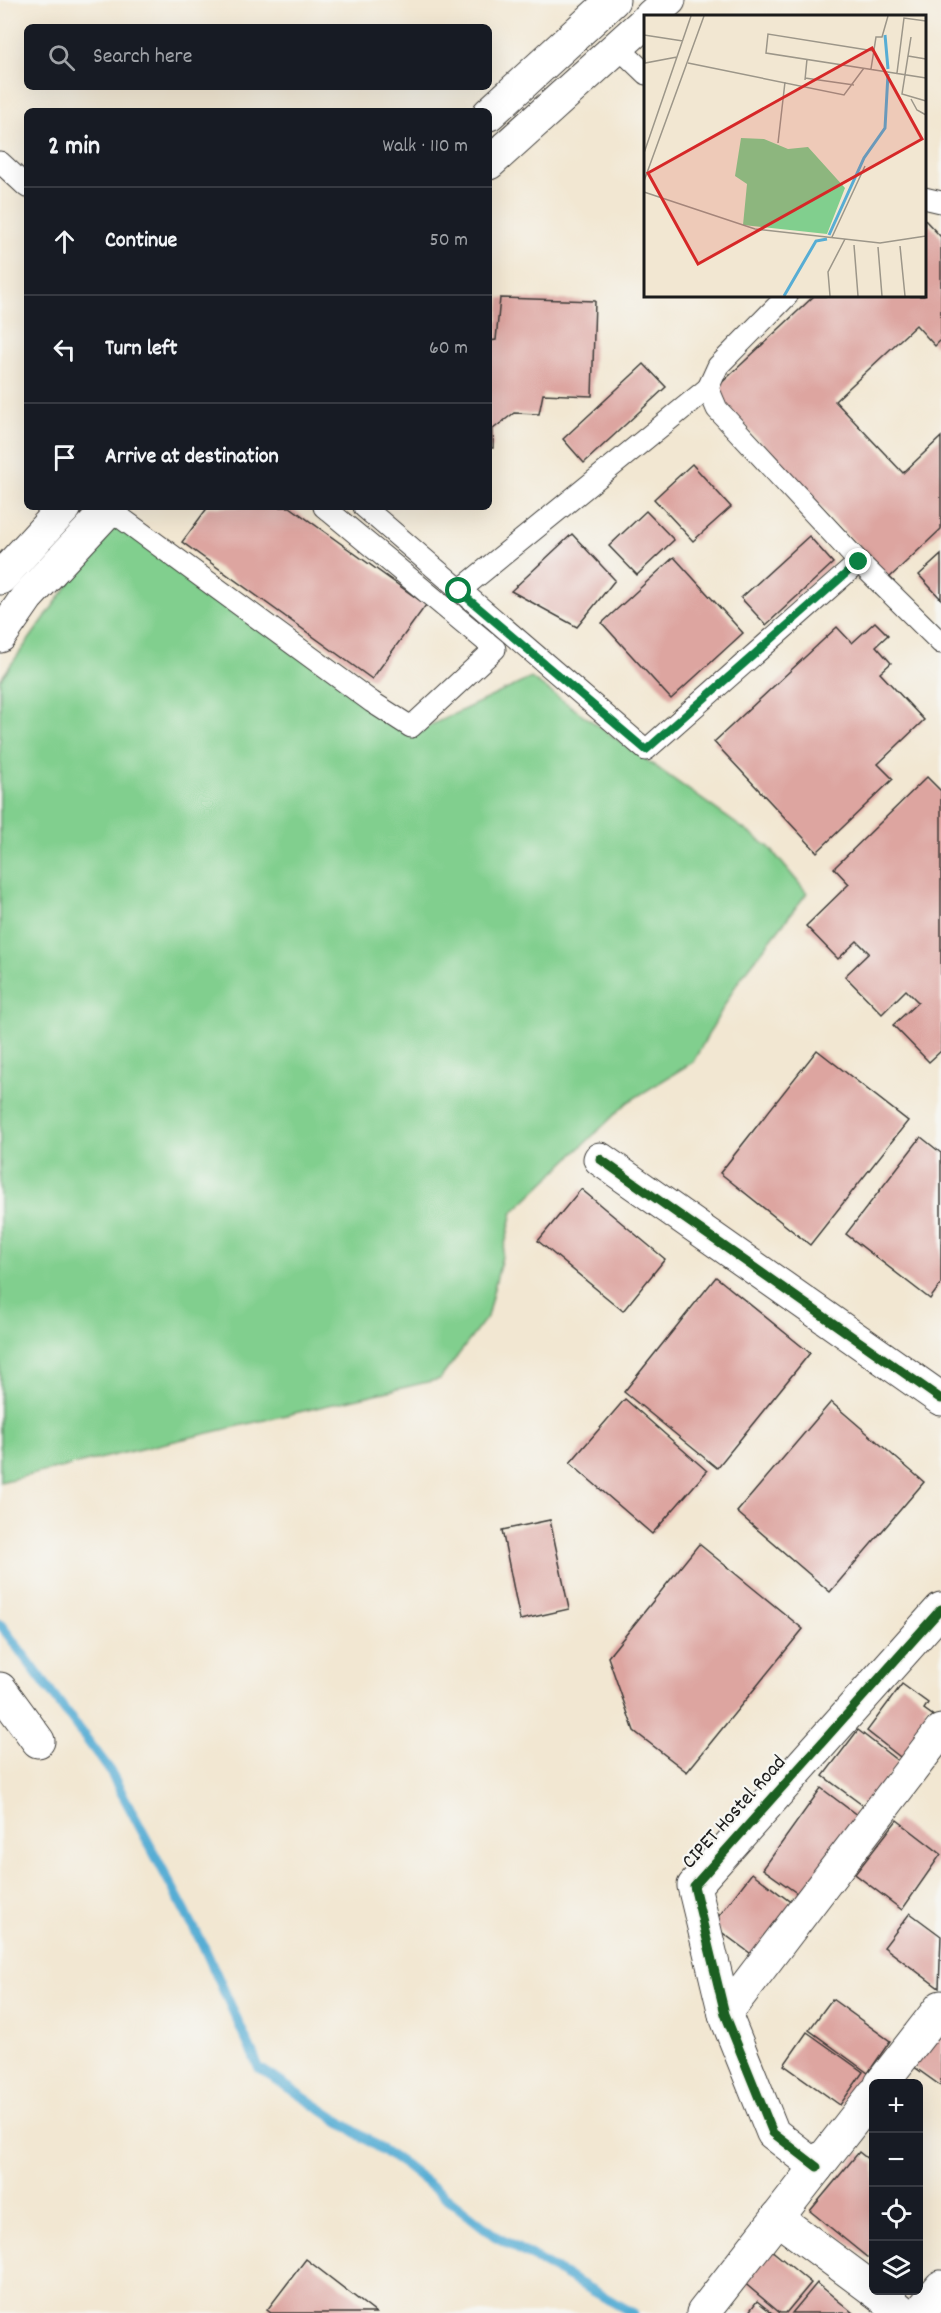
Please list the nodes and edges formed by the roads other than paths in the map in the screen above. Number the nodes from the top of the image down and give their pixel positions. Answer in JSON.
{"nodes":[{"id":1,"x":613,"y":0,"type":"edge"},
{"id":2,"x":644,"y":25,"type":"edge"},
{"id":3,"x":618,"y":47,"type":"junction"},
{"id":4,"x":644,"y":73,"type":"edge"},
{"id":5,"x":492,"y":111,"type":"edge"},
{"id":6,"x":492,"y":160,"type":"edge"},
{"id":7,"x":0,"y":162,"type":"edge"},
{"id":8,"x":24,"y":184,"type":"edge"},
{"id":9,"x":926,"y":198,"type":"edge"},
{"id":10,"x":941,"y":202,"type":"edge"},
{"id":11,"x":786,"y":297,"type":"edge"},
{"id":12,"x":708,"y":388,"type":"junction"},
{"id":13,"x":62,"y":510,"type":"edge"},
{"id":14,"x":108,"y":510,"type":"edge"},
{"id":15,"x":113,"y":510,"type":"edge"},
{"id":16,"x":328,"y":510,"type":"edge"},
{"id":17,"x":367,"y":510,"type":"edge"},
{"id":18,"x":859,"y":562,"type":"junction"},
{"id":19,"x":0,"y":578,"type":"edge"},
{"id":20,"x":459,"y":591,"type":"junction"},
{"id":21,"x":0,"y":636,"type":"edge"},
{"id":22,"x":941,"y":643,"type":"edge"},
{"id":23,"x":600,"y":1159,"type":"dead end"},
{"id":24,"x":941,"y":1399,"type":"edge"},
{"id":25,"x":938,"y":1617,"type":"edge"},
{"id":26,"x":0,"y":1689,"type":"edge"},
{"id":27,"x":941,"y":1731,"type":"edge"},
{"id":28,"x":38,"y":1741,"type":"dead end"},
{"id":29,"x":941,"y":2007,"type":"edge"},
{"id":30,"x":725,"y":2014,"type":"junction"},
{"id":31,"x":886,"y":2079,"type":"edge"},
{"id":32,"x":869,"y":2099,"type":"edge"},
{"id":33,"x":817,"y":2167,"type":"junction"},
{"id":34,"x":777,"y":2218,"type":"junction"},
{"id":35,"x":869,"y":2286,"type":"edge"},
{"id":36,"x":941,"y":2287,"type":"edge"},
{"id":37,"x":881,"y":2295,"type":"edge"},
{"id":38,"x":703,"y":2313,"type":"edge"},
{"id":39,"x":904,"y":2313,"type":"edge"},
{"id":40,"x":921,"y":2313,"type":"edge"}],
"edges":[{"from":1,"to":5,"type":"street"},
{"from":2,"to":3,"type":"street"},
{"from":3,"to":4,"type":"lane"},
{"from":3,"to":6,"type":"street"},
{"from":7,"to":8,"type":"lane"},
{"from":9,"to":10,"type":"lane"},
{"from":11,"to":12,"type":"lane"},
{"from":12,"to":18,"type":"lane"},
{"from":12,"to":20,"type":"lane"},
{"from":13,"to":19,"type":"street"},
{"from":14,"to":21,"type":"street"},
{"from":15,"to":16,"type":"lane"},
{"from":17,"to":20,"type":"lane"},
{"from":18,"to":20,"type":"lane"},
{"from":18,"to":22,"type":"lane"},
{"from":23,"to":24,"type":"street"},
{"from":25,"to":30,"type":"street","name":"CIPET Hostel Road"},
{"from":26,"to":28,"type":"street"},
{"from":27,"to":30,"type":"street"},
{"from":29,"to":31,"type":"street"},
{"from":30,"to":33,"type":"street","name":"CIPET Hostel Road"},
{"from":32,"to":33,"type":"street"},
{"from":33,"to":34,"type":"street"},
{"from":34,"to":35,"type":"street"},
{"from":34,"to":38,"type":"street"},
{"from":36,"to":40,"type":"street"},
{"from":37,"to":39,"type":"street"}]}
